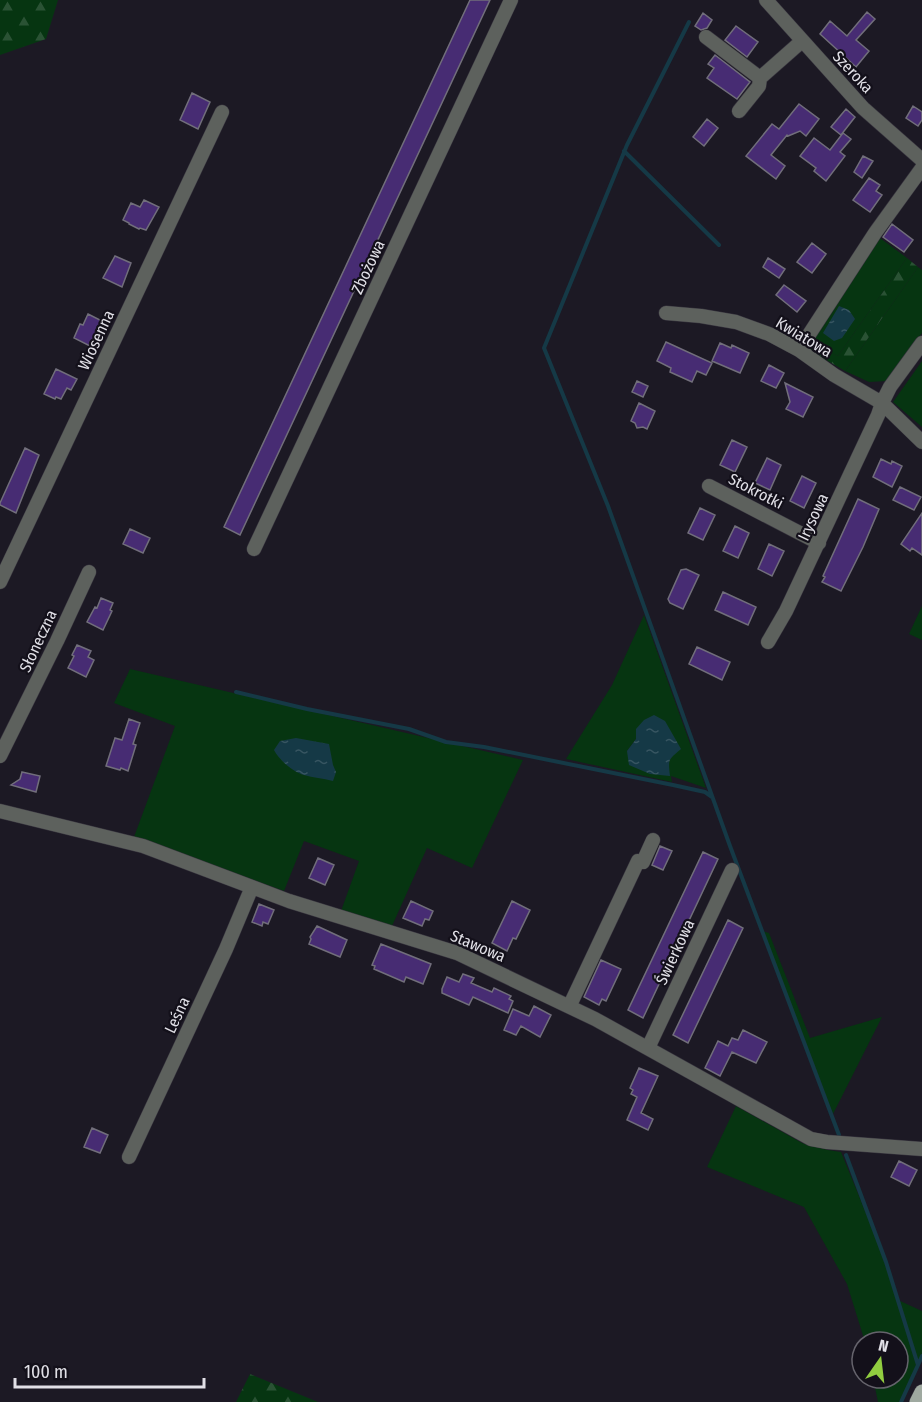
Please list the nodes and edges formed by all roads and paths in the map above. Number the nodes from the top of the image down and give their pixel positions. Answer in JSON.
{"nodes":[{"id":1,"x":511,"y":0,"type":"edge"},
{"id":2,"x":766,"y":0,"type":"edge"},
{"id":3,"x":706,"y":37,"type":"dead end"},
{"id":4,"x":802,"y":41,"type":"junction"},
{"id":5,"x":760,"y":78,"type":"junction"},
{"id":6,"x":739,"y":111,"type":"dead end"},
{"id":7,"x":222,"y":112,"type":"dead end"},
{"id":8,"x":922,"y":160,"type":"edge"},
{"id":9,"x":922,"y":168,"type":"edge"},
{"id":10,"x":666,"y":313,"type":"dead end"},
{"id":11,"x":922,"y":344,"type":"edge"},
{"id":12,"x":799,"y":350,"type":"junction"},
{"id":13,"x":882,"y":403,"type":"junction"},
{"id":14,"x":922,"y":442,"type":"edge"},
{"id":15,"x":709,"y":486,"type":"dead end"},
{"id":16,"x":819,"y":543,"type":"junction"},
{"id":17,"x":255,"y":549,"type":"dead end"},
{"id":18,"x":89,"y":572,"type":"dead end"},
{"id":19,"x":0,"y":582,"type":"edge"},
{"id":20,"x":768,"y":642,"type":"dead end"},
{"id":21,"x":0,"y":756,"type":"edge"},
{"id":22,"x":0,"y":812,"type":"edge"},
{"id":23,"x":653,"y":840,"type":"dead end"},
{"id":24,"x":732,"y":870,"type":"dead end"},
{"id":25,"x":252,"y":887,"type":"junction"},
{"id":26,"x":570,"y":1005,"type":"junction"},
{"id":27,"x":648,"y":1048,"type":"junction"},
{"id":28,"x":922,"y":1149,"type":"edge"},
{"id":29,"x":129,"y":1157,"type":"dead end"},
{"id":30,"x":922,"y":1392,"type":"edge"},
{"id":31,"x":917,"y":1402,"type":"edge"}],
"edges":[{"from":1,"to":17,"type":"street","name":"Zbożowa"},
{"from":2,"to":4,"type":"street","name":"Szeroka"},
{"from":3,"to":5,"type":"street"},
{"from":4,"to":5,"type":"street"},
{"from":4,"to":8,"type":"street","name":"Szeroka"},
{"from":5,"to":6,"type":"street"},
{"from":7,"to":19,"type":"street","name":"Wiosenna"},
{"from":9,"to":12,"type":"street"},
{"from":10,"to":12,"type":"street","name":"Kwiatowa"},
{"from":11,"to":13,"type":"street"},
{"from":12,"to":13,"type":"street","name":"Kwiatowa"},
{"from":13,"to":14,"type":"street","name":"Kwiatowa"},
{"from":13,"to":16,"type":"street","name":"Irysowa"},
{"from":15,"to":16,"type":"street","name":"Stokrotki"},
{"from":16,"to":20,"type":"street","name":"Irysowa"},
{"from":18,"to":21,"type":"street","name":"Słoneczna"},
{"from":22,"to":25,"type":"street","name":"Stawowa"},
{"from":23,"to":26,"type":"street"},
{"from":24,"to":27,"type":"street","name":"Świerkowa"},
{"from":25,"to":26,"type":"street","name":"Stawowa"},
{"from":25,"to":29,"type":"street","name":"Leśna"},
{"from":26,"to":27,"type":"street","name":"Stawowa"},
{"from":27,"to":28,"type":"street","name":"Stawowa"},
{"from":30,"to":31,"type":"main road"}]}
